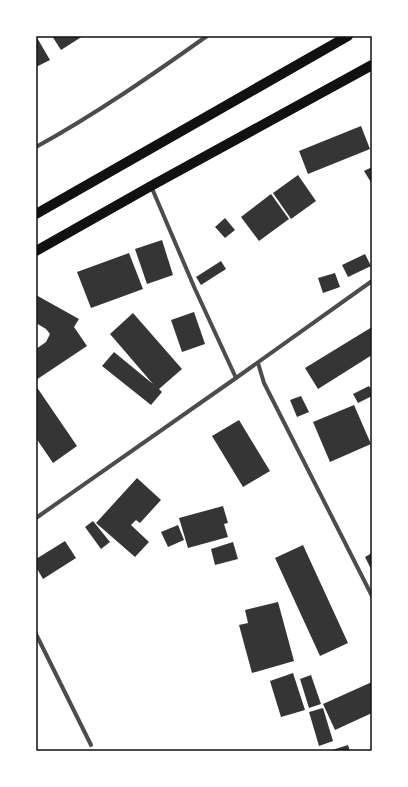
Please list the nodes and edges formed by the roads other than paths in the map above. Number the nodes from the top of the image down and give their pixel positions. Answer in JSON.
{"nodes":[{"id":1,"x":207,"y":36,"type":"edge"},
{"id":2,"x":348,"y":36,"type":"edge"},
{"id":3,"x":372,"y":65,"type":"edge"},
{"id":4,"x":36,"y":147,"type":"edge"},
{"id":5,"x":151,"y":186,"type":"junction"},
{"id":6,"x":36,"y":214,"type":"edge"},
{"id":7,"x":36,"y":251,"type":"edge"},
{"id":8,"x":372,"y":281,"type":"edge"},
{"id":9,"x":258,"y":363,"type":"junction"},
{"id":10,"x":236,"y":378,"type":"junction"},
{"id":11,"x":36,"y":518,"type":"edge"},
{"id":12,"x":372,"y":596,"type":"edge"},
{"id":13,"x":36,"y":634,"type":"edge"},
{"id":14,"x":91,"y":745,"type":"dead end"}],
"edges":[{"from":1,"to":4,"type":"street"},
{"from":2,"to":6,"type":"main road"},
{"from":3,"to":5,"type":"main road"},
{"from":5,"to":7,"type":"main road"},
{"from":5,"to":10,"type":"street"},
{"from":8,"to":9,"type":"street"},
{"from":9,"to":10,"type":"street"},
{"from":9,"to":12,"type":"street"},
{"from":10,"to":11,"type":"street"},
{"from":13,"to":14,"type":"street"}]}
